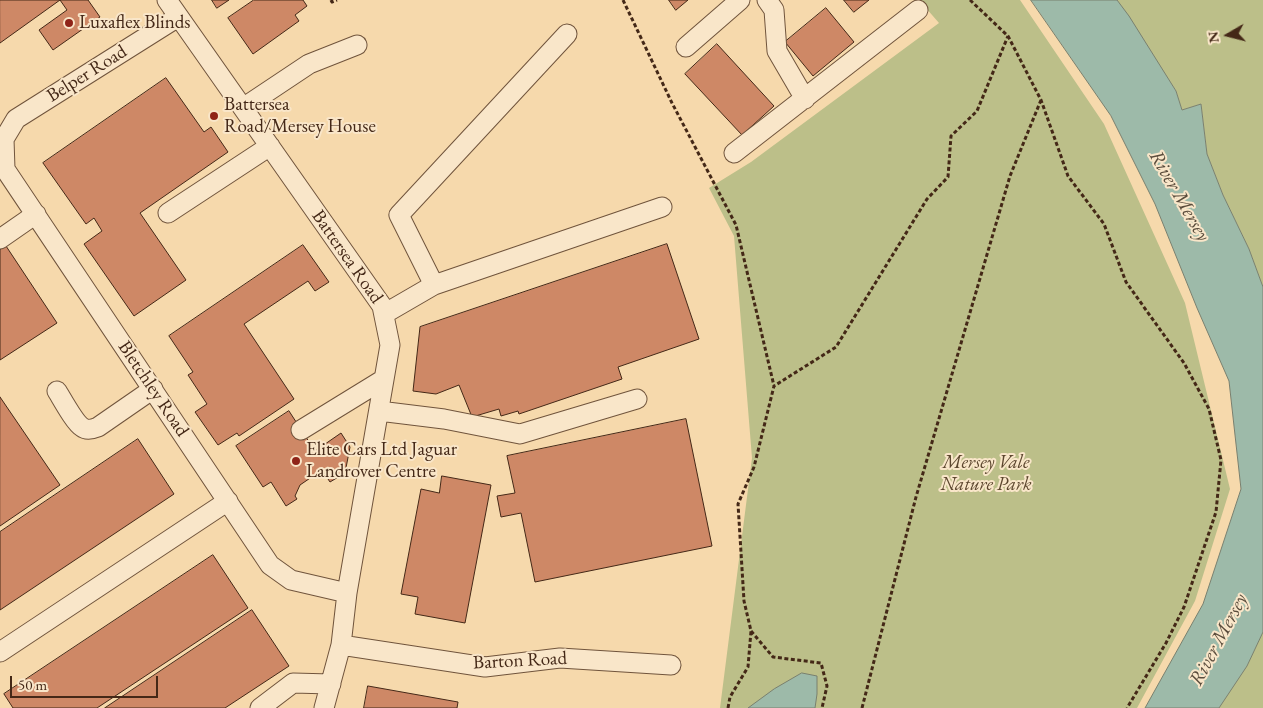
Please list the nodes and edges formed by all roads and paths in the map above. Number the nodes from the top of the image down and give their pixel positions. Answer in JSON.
{"nodes":[{"id":1,"x":167,"y":0,"type":"edge"},
{"id":2,"x":331,"y":0,"type":"edge"},
{"id":3,"x":338,"y":0,"type":"edge"},
{"id":4,"x":624,"y":0,"type":"edge"},
{"id":5,"x":740,"y":0,"type":"edge"},
{"id":6,"x":767,"y":0,"type":"edge"},
{"id":7,"x":970,"y":0,"type":"edge"},
{"id":8,"x":918,"y":10,"type":"dead end"},
{"id":9,"x":178,"y":17,"type":"junction"},
{"id":10,"x":567,"y":34,"type":"dead end"},
{"id":11,"x":1008,"y":36,"type":"junction"},
{"id":12,"x":357,"y":45,"type":"dead end"},
{"id":13,"x":686,"y":47,"type":"dead end"},
{"id":14,"x":805,"y":99,"type":"junction"},
{"id":15,"x":1041,"y":100,"type":"junction"},
{"id":16,"x":243,"y":108,"type":"junction"},
{"id":17,"x":2,"y":140,"type":"edge"},
{"id":18,"x":270,"y":146,"type":"junction"},
{"id":19,"x":734,"y":153,"type":"dead end"},
{"id":20,"x":662,"y":207,"type":"dead end"},
{"id":21,"x":168,"y":213,"type":"dead end"},
{"id":22,"x":36,"y":214,"type":"junction"},
{"id":23,"x":0,"y":239,"type":"edge"},
{"id":24,"x":434,"y":285,"type":"junction"},
{"id":25,"x":384,"y":314,"type":"junction"},
{"id":26,"x":384,"y":379,"type":"junction"},
{"id":27,"x":774,"y":386,"type":"junction"},
{"id":28,"x":153,"y":389,"type":"junction"},
{"id":29,"x":57,"y":390,"type":"dead end"},
{"id":30,"x":638,"y":399,"type":"dead end"},
{"id":31,"x":379,"y":411,"type":"junction"},
{"id":32,"x":301,"y":430,"type":"dead end"},
{"id":33,"x":228,"y":501,"type":"junction"},
{"id":34,"x":347,"y":593,"type":"junction"},
{"id":35,"x":750,"y":631,"type":"junction"},
{"id":36,"x":341,"y":645,"type":"junction"},
{"id":37,"x":0,"y":652,"type":"edge"},
{"id":38,"x":670,"y":665,"type":"dead end"},
{"id":39,"x":331,"y":684,"type":"junction"},
{"id":40,"x":260,"y":708,"type":"edge"},
{"id":41,"x":324,"y":708,"type":"edge"},
{"id":42,"x":728,"y":708,"type":"edge"},
{"id":43,"x":822,"y":708,"type":"edge"},
{"id":44,"x":862,"y":708,"type":"edge"},
{"id":45,"x":1127,"y":708,"type":"edge"}],
"edges":[{"from":1,"to":9,"type":"street","name":"Battersea Road"},
{"from":2,"to":3,"type":"path"},
{"from":4,"to":27,"type":"path"},
{"from":5,"to":13,"type":"street"},
{"from":6,"to":14,"type":"street"},
{"from":7,"to":11,"type":"path"},
{"from":8,"to":14,"type":"street"},
{"from":9,"to":16,"type":"street","name":"Battersea Road"},
{"from":9,"to":17,"type":"street","name":"Belper Road"},
{"from":10,"to":24,"type":"street"},
{"from":11,"to":15,"type":"path"},
{"from":11,"to":27,"type":"path"},
{"from":12,"to":16,"type":"street"},
{"from":14,"to":19,"type":"street"},
{"from":15,"to":44,"type":"path"},
{"from":15,"to":45,"type":"path"},
{"from":16,"to":18,"type":"street","name":"Battersea Road"},
{"from":17,"to":22,"type":"street","name":"Bletchley Road"},
{"from":18,"to":21,"type":"street"},
{"from":18,"to":25,"type":"street","name":"Battersea Road"},
{"from":20,"to":24,"type":"street"},
{"from":22,"to":23,"type":"street"},
{"from":22,"to":28,"type":"street","name":"Bletchley Road"},
{"from":24,"to":25,"type":"street"},
{"from":25,"to":26,"type":"street","name":"Battersea Road"},
{"from":26,"to":31,"type":"street","name":"Battersea Road"},
{"from":26,"to":32,"type":"street"},
{"from":27,"to":35,"type":"path"},
{"from":28,"to":29,"type":"street"},
{"from":28,"to":33,"type":"street","name":"Bletchley Road"},
{"from":30,"to":31,"type":"street"},
{"from":31,"to":34,"type":"street","name":"Battersea Road"},
{"from":33,"to":34,"type":"street","name":"Bletchley Road"},
{"from":33,"to":37,"type":"street"},
{"from":34,"to":36,"type":"street","name":"Battersea Road"},
{"from":35,"to":42,"type":"path"},
{"from":35,"to":43,"type":"path"},
{"from":36,"to":38,"type":"street","name":"Barton Road"},
{"from":36,"to":39,"type":"street"},
{"from":39,"to":40,"type":"street"},
{"from":39,"to":41,"type":"street"}]}
